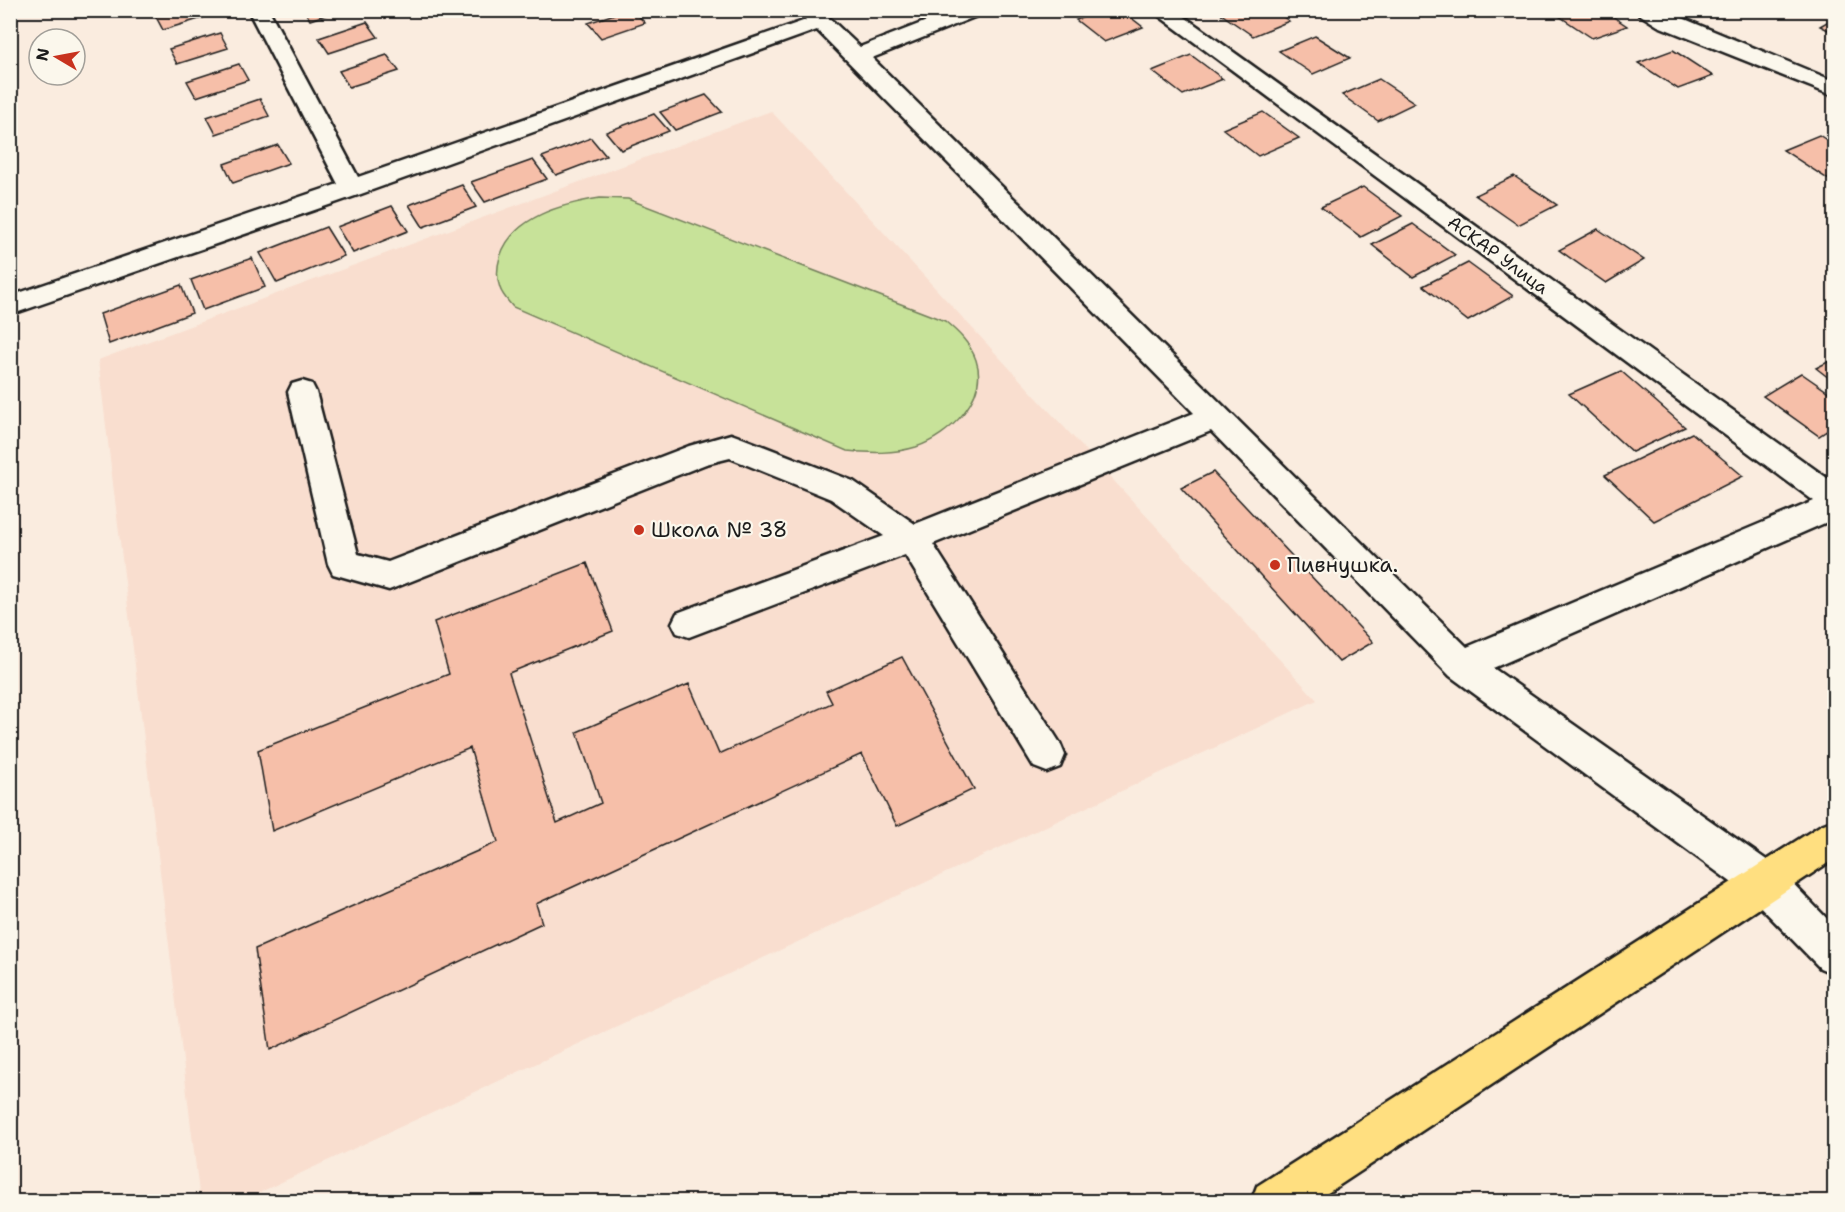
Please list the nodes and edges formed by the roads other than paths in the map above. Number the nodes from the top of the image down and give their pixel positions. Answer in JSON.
{"nodes":[{"id":1,"x":258,"y":10,"type":"edge"},
{"id":2,"x":975,"y":10,"type":"edge"},
{"id":3,"x":1161,"y":10,"type":"edge"},
{"id":4,"x":1646,"y":10,"type":"edge"},
{"id":5,"x":814,"y":16,"type":"edge"},
{"id":6,"x":857,"y":56,"type":"junction"},
{"id":7,"x":1834,"y":89,"type":"edge"},
{"id":8,"x":352,"y":188,"type":"junction"},
{"id":9,"x":10,"y":306,"type":"edge"},
{"id":10,"x":302,"y":392,"type":"dead end"},
{"id":11,"x":1215,"y":417,"type":"junction"},
{"id":12,"x":1834,"y":499,"type":"edge"},
{"id":13,"x":1834,"y":506,"type":"edge"},
{"id":14,"x":912,"y":539,"type":"junction"},
{"id":15,"x":689,"y":623,"type":"dead end"},
{"id":16,"x":1462,"y":665,"type":"junction"},
{"id":17,"x":1047,"y":755,"type":"dead end"},
{"id":18,"x":1834,"y":838,"type":"edge"},
{"id":19,"x":1764,"y":882,"type":"junction"},
{"id":20,"x":1834,"y":954,"type":"edge"},
{"id":21,"x":1273,"y":1202,"type":"edge"}],
"edges":[{"from":1,"to":8,"type":"street"},
{"from":2,"to":6,"type":"street"},
{"from":3,"to":12,"type":"street","name":"АСКАР Улица"},
{"from":4,"to":7,"type":"street"},
{"from":5,"to":6,"type":"street"},
{"from":5,"to":8,"type":"street"},
{"from":6,"to":11,"type":"street"},
{"from":8,"to":9,"type":"street"},
{"from":10,"to":14,"type":"street"},
{"from":11,"to":14,"type":"street"},
{"from":11,"to":16,"type":"street"},
{"from":13,"to":16,"type":"street"},
{"from":14,"to":15,"type":"street"},
{"from":14,"to":17,"type":"street"},
{"from":16,"to":19,"type":"street"},
{"from":18,"to":19,"type":"highway"},
{"from":19,"to":20,"type":"street"},
{"from":19,"to":21,"type":"highway"}]}
